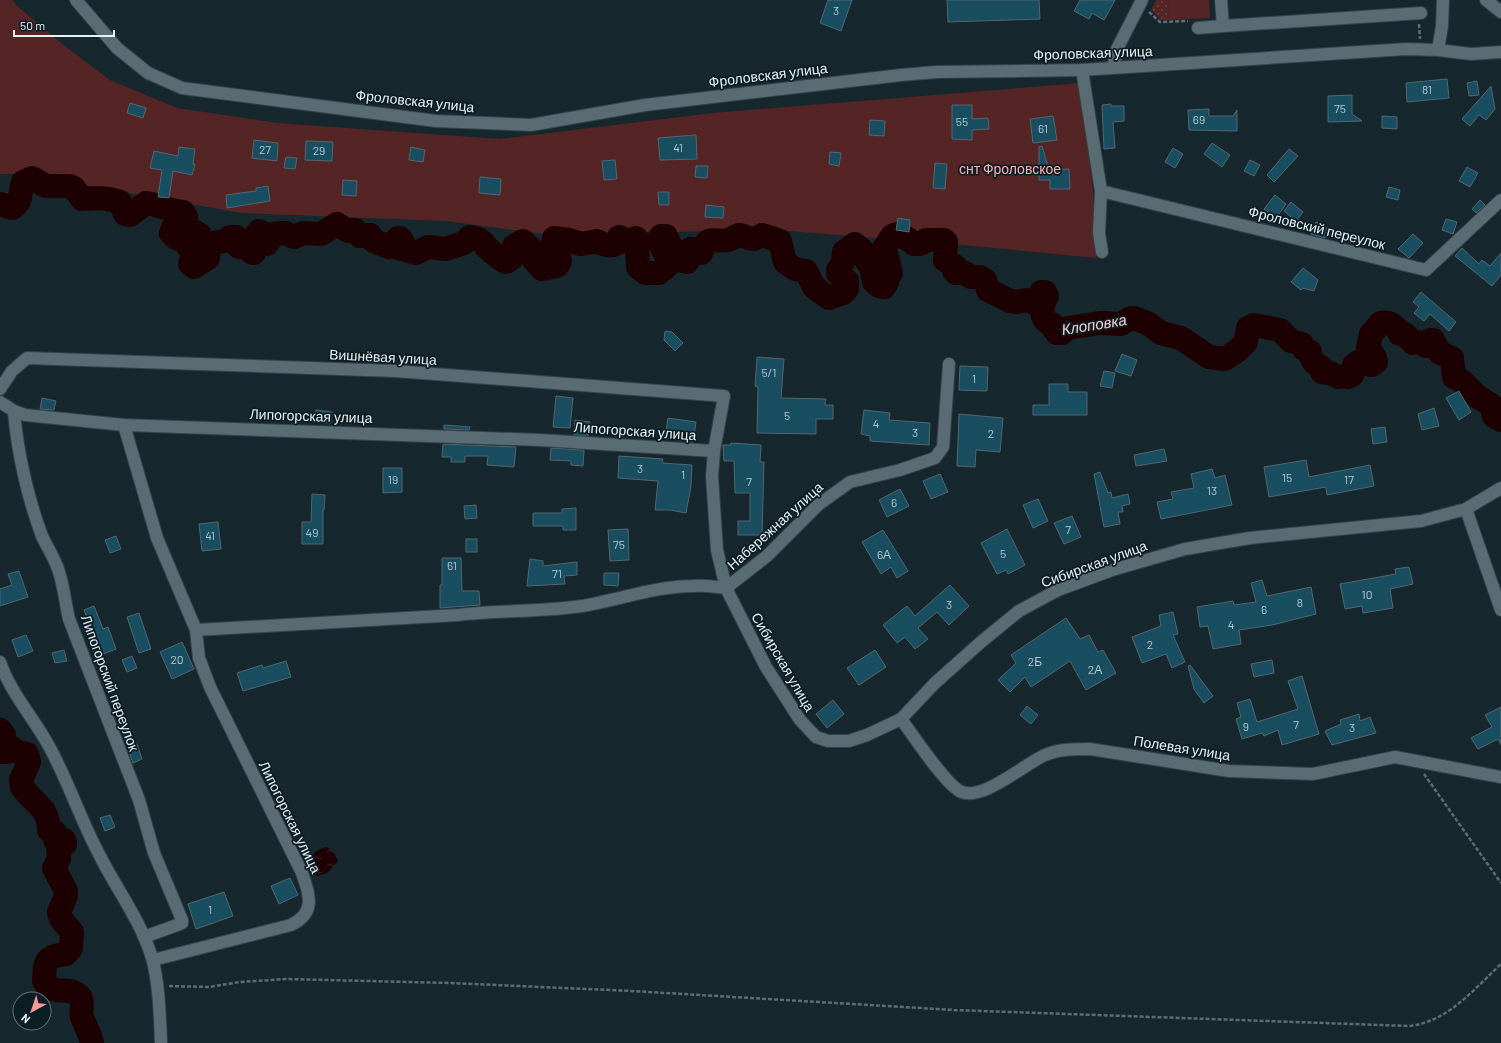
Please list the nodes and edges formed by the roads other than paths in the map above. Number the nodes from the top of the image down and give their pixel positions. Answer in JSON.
{"nodes":[{"id":1,"x":76,"y":0,"type":"edge"},
{"id":2,"x":1221,"y":0,"type":"edge"},
{"id":3,"x":1443,"y":0,"type":"edge"},
{"id":4,"x":1486,"y":0,"type":"edge"},
{"id":5,"x":1141,"y":1,"type":"edge"},
{"id":6,"x":1501,"y":12,"type":"edge"},
{"id":7,"x":1421,"y":13,"type":"dead end"},
{"id":8,"x":1223,"y":26,"type":"junction"},
{"id":9,"x":1198,"y":28,"type":"road end"},
{"id":10,"x":1438,"y":50,"type":"junction"},
{"id":11,"x":1501,"y":52,"type":"edge"},
{"id":12,"x":1113,"y":68,"type":"junction"},
{"id":13,"x":1082,"y":70,"type":"junction"},
{"id":14,"x":1100,"y":191,"type":"junction"},
{"id":15,"x":1501,"y":200,"type":"edge"},
{"id":16,"x":1102,"y":252,"type":"dead end"},
{"id":17,"x":949,"y":364,"type":"dead end"},
{"id":18,"x":0,"y":389,"type":"edge"},
{"id":19,"x":0,"y":402,"type":"edge"},
{"id":20,"x":14,"y":412,"type":"junction"},
{"id":21,"x":124,"y":425,"type":"junction"},
{"id":22,"x":714,"y":451,"type":"junction"},
{"id":23,"x":1501,"y":488,"type":"edge"},
{"id":24,"x":1466,"y":509,"type":"junction"},
{"id":25,"x":726,"y":588,"type":"junction"},
{"id":26,"x":1501,"y":610,"type":"edge"},
{"id":27,"x":196,"y":630,"type":"junction"},
{"id":28,"x":0,"y":662,"type":"edge"},
{"id":29,"x":901,"y":719,"type":"junction"},
{"id":30,"x":1501,"y":777,"type":"edge"},
{"id":31,"x":144,"y":937,"type":"junction"},
{"id":32,"x":153,"y":960,"type":"junction"},
{"id":33,"x":161,"y":1043,"type":"edge"}],
"edges":[{"from":1,"to":13,"type":"street","name":"Фроловская улица"},
{"from":2,"to":8,"type":"street"},
{"from":3,"to":10,"type":"street"},
{"from":4,"to":6,"type":"street"},
{"from":5,"to":12,"type":"street"},
{"from":7,"to":8,"type":"street"},
{"from":8,"to":9,"type":"street"},
{"from":10,"to":11,"type":"street","name":"Фроловская улица"},
{"from":10,"to":12,"type":"street","name":"Фроловская улица"},
{"from":12,"to":13,"type":"street","name":"Фроловская улица"},
{"from":13,"to":14,"type":"street"},
{"from":14,"to":15,"type":"street","name":"Фроловский переулок"},
{"from":14,"to":16,"type":"street"},
{"from":17,"to":25,"type":"street","name":"Набережная улица"},
{"from":18,"to":22,"type":"street","name":"Вишнёвая улица"},
{"from":19,"to":20,"type":"street"},
{"from":20,"to":21,"type":"street"},
{"from":20,"to":31,"type":"street","name":"Липогорский переулок"},
{"from":21,"to":22,"type":"street","name":"Липогорская улица"},
{"from":21,"to":27,"type":"street","name":"Липогорская улица"},
{"from":22,"to":25,"type":"street","name":"Сибирская улица"},
{"from":23,"to":24,"type":"street","name":"Сибирская улица"},
{"from":24,"to":26,"type":"street"},
{"from":24,"to":29,"type":"street","name":"Сибирская улица"},
{"from":25,"to":27,"type":"street"},
{"from":25,"to":29,"type":"street","name":"Сибирская улица"},
{"from":27,"to":32,"type":"street","name":"Липогорская улица"},
{"from":28,"to":31,"type":"street"},
{"from":29,"to":30,"type":"street","name":"Полевая улица"},
{"from":31,"to":32,"type":"street"},
{"from":32,"to":33,"type":"street"}]}
